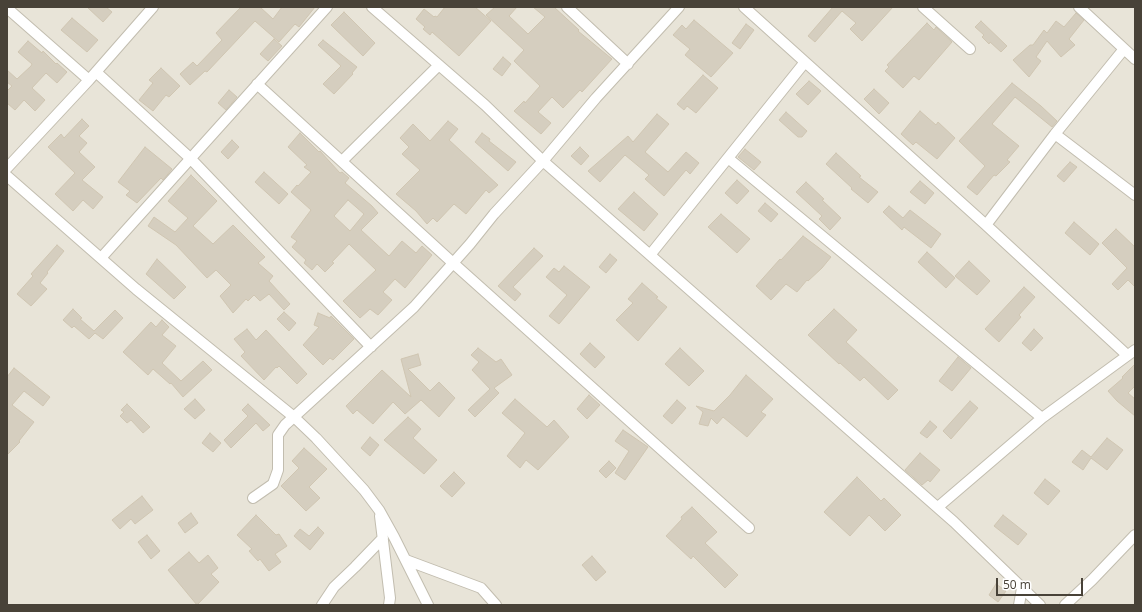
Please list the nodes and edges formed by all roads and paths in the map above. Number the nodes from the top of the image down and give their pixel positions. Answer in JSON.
{"nodes":[{"id":1,"x":153,"y":7,"type":"edge"},
{"id":2,"x":327,"y":7,"type":"edge"},
{"id":3,"x":372,"y":7,"type":"edge"},
{"id":4,"x":567,"y":7,"type":"edge"},
{"id":5,"x":679,"y":7,"type":"edge"},
{"id":6,"x":744,"y":7,"type":"edge"},
{"id":7,"x":924,"y":7,"type":"edge"},
{"id":8,"x":1079,"y":7,"type":"edge"},
{"id":9,"x":7,"y":8,"type":"edge"},
{"id":10,"x":970,"y":49,"type":"dead end"},
{"id":11,"x":1124,"y":49,"type":"junction"},
{"id":12,"x":1135,"y":59,"type":"edge"},
{"id":13,"x":805,"y":62,"type":"junction"},
{"id":14,"x":439,"y":64,"type":"junction"},
{"id":15,"x":628,"y":64,"type":"junction"},
{"id":16,"x":92,"y":76,"type":"junction"},
{"id":17,"x":257,"y":84,"type":"junction"},
{"id":18,"x":1055,"y":134,"type":"junction"},
{"id":19,"x":190,"y":158,"type":"junction"},
{"id":20,"x":728,"y":158,"type":"junction"},
{"id":21,"x":342,"y":161,"type":"junction"},
{"id":22,"x":543,"y":161,"type":"junction"},
{"id":23,"x":7,"y":168,"type":"edge"},
{"id":24,"x":7,"y":176,"type":"edge"},
{"id":25,"x":1135,"y":196,"type":"edge"},
{"id":26,"x":986,"y":225,"type":"junction"},
{"id":27,"x":650,"y":255,"type":"junction"},
{"id":28,"x":101,"y":258,"type":"junction"},
{"id":29,"x":453,"y":263,"type":"junction"},
{"id":30,"x":370,"y":347,"type":"junction"},
{"id":31,"x":1131,"y":352,"type":"edge"},
{"id":32,"x":294,"y":417,"type":"junction"},
{"id":33,"x":1042,"y":418,"type":"junction"},
{"id":34,"x":253,"y":498,"type":"dead end"},
{"id":35,"x":938,"y":507,"type":"junction"},
{"id":36,"x":379,"y":510,"type":"junction"},
{"id":37,"x":749,"y":528,"type":"dead end"},
{"id":38,"x":1135,"y":535,"type":"edge"},
{"id":39,"x":382,"y":538,"type":"junction"},
{"id":40,"x":406,"y":560,"type":"junction"},
{"id":41,"x":1022,"y":588,"type":"junction"},
{"id":42,"x":322,"y":605,"type":"edge"},
{"id":43,"x":389,"y":605,"type":"edge"},
{"id":44,"x":428,"y":605,"type":"edge"},
{"id":45,"x":496,"y":605,"type":"edge"},
{"id":46,"x":1019,"y":605,"type":"edge"},
{"id":47,"x":1040,"y":605,"type":"edge"},
{"id":48,"x":1065,"y":605,"type":"edge"}],
"edges":[{"from":1,"to":16,"type":"street"},
{"from":2,"to":17,"type":"street"},
{"from":3,"to":14,"type":"street"},
{"from":4,"to":15,"type":"street"},
{"from":5,"to":15,"type":"street"},
{"from":6,"to":13,"type":"street"},
{"from":7,"to":10,"type":"street"},
{"from":8,"to":11,"type":"street"},
{"from":9,"to":16,"type":"street"},
{"from":11,"to":12,"type":"street"},
{"from":11,"to":18,"type":"street"},
{"from":13,"to":20,"type":"street"},
{"from":13,"to":26,"type":"street"},
{"from":14,"to":21,"type":"street"},
{"from":14,"to":22,"type":"street"},
{"from":15,"to":22,"type":"street"},
{"from":16,"to":19,"type":"street"},
{"from":16,"to":23,"type":"street"},
{"from":17,"to":19,"type":"street"},
{"from":17,"to":21,"type":"street"},
{"from":18,"to":25,"type":"street"},
{"from":18,"to":26,"type":"street"},
{"from":19,"to":28,"type":"street"},
{"from":19,"to":30,"type":"street"},
{"from":20,"to":27,"type":"street"},
{"from":20,"to":33,"type":"street"},
{"from":21,"to":29,"type":"street"},
{"from":22,"to":27,"type":"street"},
{"from":22,"to":29,"type":"street"},
{"from":24,"to":28,"type":"street"},
{"from":26,"to":31,"type":"street"},
{"from":27,"to":35,"type":"street"},
{"from":28,"to":32,"type":"street"},
{"from":29,"to":30,"type":"street"},
{"from":29,"to":37,"type":"street"},
{"from":30,"to":32,"type":"street"},
{"from":31,"to":33,"type":"street"},
{"from":32,"to":34,"type":"street"},
{"from":32,"to":36,"type":"street"},
{"from":33,"to":35,"type":"street"},
{"from":35,"to":41,"type":"street"},
{"from":36,"to":39,"type":"street"},
{"from":36,"to":40,"type":"street"},
{"from":38,"to":48,"type":"street"},
{"from":39,"to":42,"type":"street"},
{"from":39,"to":43,"type":"street"},
{"from":40,"to":44,"type":"street"},
{"from":40,"to":45,"type":"street"},
{"from":41,"to":46,"type":"street"},
{"from":41,"to":47,"type":"street"}]}
